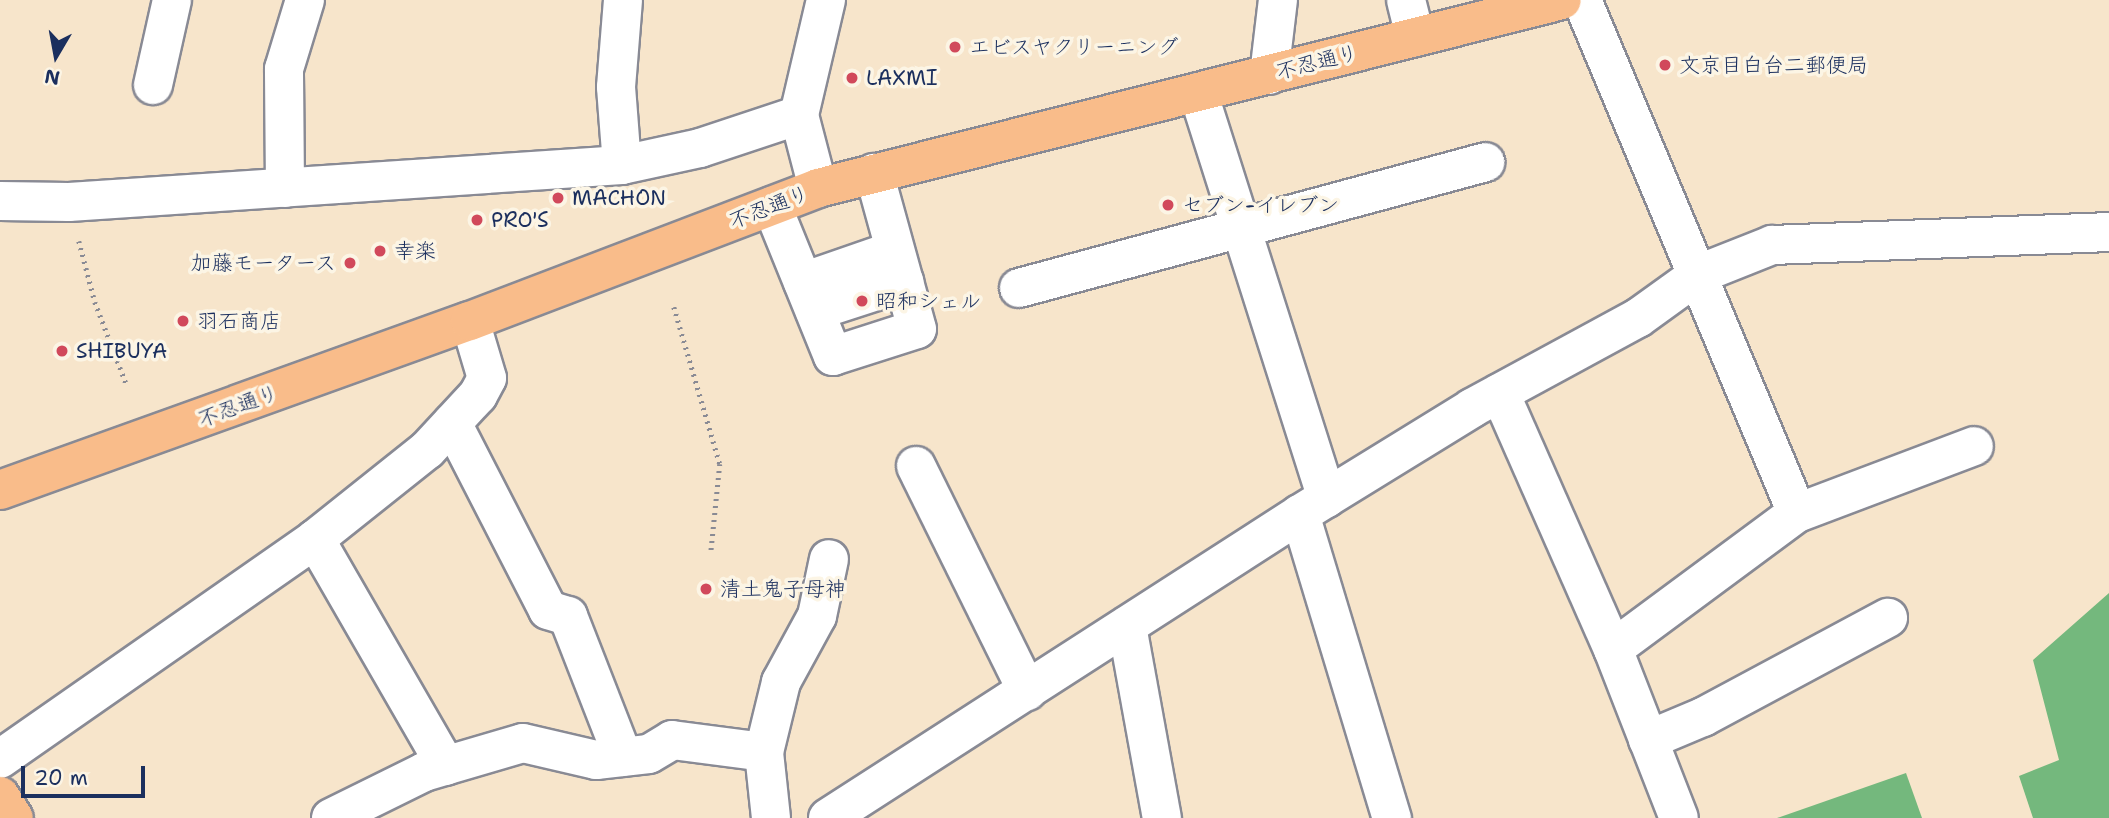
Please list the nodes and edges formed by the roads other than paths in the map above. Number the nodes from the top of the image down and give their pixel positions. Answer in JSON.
{"nodes":[{"id":1,"x":172,"y":0,"type":"edge"},
{"id":2,"x":305,"y":0,"type":"edge"},
{"id":3,"x":623,"y":0,"type":"edge"},
{"id":4,"x":826,"y":0,"type":"edge"},
{"id":5,"x":1278,"y":0,"type":"edge"},
{"id":6,"x":1406,"y":0,"type":"edge"},
{"id":7,"x":1562,"y":0,"type":"edge"},
{"id":8,"x":1582,"y":0,"type":"edge"},
{"id":9,"x":1415,"y":37,"type":"junction"},
{"id":10,"x":1269,"y":75,"type":"junction"},
{"id":11,"x":153,"y":85,"type":"dead end"},
{"id":12,"x":1198,"y":92,"type":"junction"},
{"id":13,"x":799,"y":116,"type":"junction"},
{"id":14,"x":1485,"y":162,"type":"dead end"},
{"id":15,"x":622,"y":165,"type":"junction"},
{"id":16,"x":874,"y":173,"type":"junction"},
{"id":17,"x":285,"y":188,"type":"junction"},
{"id":18,"x":818,"y":188,"type":"junction"},
{"id":19,"x":0,"y":201,"type":"edge"},
{"id":20,"x":772,"y":205,"type":"junction"},
{"id":21,"x":1239,"y":228,"type":"junction"},
{"id":22,"x":2109,"y":232,"type":"edge"},
{"id":23,"x":1699,"y":274,"type":"junction"},
{"id":24,"x":902,"y":276,"type":"junction"},
{"id":25,"x":1019,"y":288,"type":"dead end"},
{"id":26,"x":812,"y":305,"type":"junction"},
{"id":27,"x":470,"y":321,"type":"junction"},
{"id":28,"x":1500,"y":393,"type":"junction"},
{"id":29,"x":452,"y":423,"type":"junction"},
{"id":30,"x":1974,"y":446,"type":"dead end"},
{"id":31,"x":916,"y":466,"type":"dead end"},
{"id":32,"x":0,"y":489,"type":"edge"},
{"id":33,"x":1314,"y":506,"type":"junction"},
{"id":34,"x":1797,"y":513,"type":"junction"},
{"id":35,"x":315,"y":539,"type":"junction"},
{"id":36,"x":829,"y":559,"type":"dead end"},
{"id":37,"x":1888,"y":618,"type":"dead end"},
{"id":38,"x":1127,"y":626,"type":"junction"},
{"id":39,"x":1613,"y":649,"type":"junction"},
{"id":40,"x":1027,"y":691,"type":"junction"},
{"id":41,"x":1648,"y":740,"type":"junction"},
{"id":42,"x":764,"y":752,"type":"junction"},
{"id":43,"x":623,"y":757,"type":"junction"},
{"id":44,"x":0,"y":759,"type":"edge"},
{"id":45,"x":446,"y":766,"type":"junction"},
{"id":46,"x":0,"y":796,"type":"edge"},
{"id":47,"x":838,"y":815,"type":"edge"},
{"id":48,"x":14,"y":818,"type":"edge"},
{"id":49,"x":331,"y":818,"type":"edge"},
{"id":50,"x":771,"y":818,"type":"edge"},
{"id":51,"x":1162,"y":818,"type":"edge"},
{"id":52,"x":1392,"y":818,"type":"edge"},
{"id":53,"x":1679,"y":818,"type":"edge"}],
"edges":[{"from":1,"to":11,"type":"street"},
{"from":2,"to":17,"type":"street"},
{"from":3,"to":15,"type":"street"},
{"from":4,"to":13,"type":"street"},
{"from":5,"to":10,"type":"street"},
{"from":6,"to":9,"type":"street"},
{"from":7,"to":9,"type":"main road","name":"不忍通り"},
{"from":8,"to":23,"type":"street"},
{"from":9,"to":10,"type":"main road","name":"不忍通り"},
{"from":10,"to":12,"type":"main road","name":"不忍通り"},
{"from":12,"to":16,"type":"main road","name":"不忍通り"},
{"from":12,"to":21,"type":"street"},
{"from":13,"to":15,"type":"street"},
{"from":13,"to":18,"type":"street"},
{"from":14,"to":21,"type":"street"},
{"from":15,"to":17,"type":"street"},
{"from":16,"to":18,"type":"main road","name":"不忍通り"},
{"from":16,"to":24,"type":"street"},
{"from":17,"to":19,"type":"street"},
{"from":18,"to":20,"type":"main road","name":"不忍通り"},
{"from":20,"to":26,"type":"street"},
{"from":20,"to":27,"type":"main road","name":"不忍通り"},
{"from":21,"to":25,"type":"street"},
{"from":21,"to":33,"type":"street"},
{"from":22,"to":23,"type":"street"},
{"from":23,"to":28,"type":"street"},
{"from":23,"to":34,"type":"street"},
{"from":24,"to":26,"type":"street"},
{"from":24,"to":26,"type":"street"},
{"from":27,"to":29,"type":"street"},
{"from":27,"to":32,"type":"main road","name":"不忍通り"},
{"from":28,"to":33,"type":"street"},
{"from":28,"to":39,"type":"street"},
{"from":29,"to":35,"type":"street"},
{"from":29,"to":43,"type":"street"},
{"from":30,"to":34,"type":"street"},
{"from":31,"to":40,"type":"street"},
{"from":33,"to":38,"type":"street"},
{"from":33,"to":52,"type":"street"},
{"from":34,"to":39,"type":"street"},
{"from":35,"to":44,"type":"street"},
{"from":35,"to":45,"type":"street"},
{"from":36,"to":42,"type":"street"},
{"from":37,"to":41,"type":"street"},
{"from":38,"to":40,"type":"street"},
{"from":38,"to":51,"type":"street"},
{"from":39,"to":41,"type":"street"},
{"from":40,"to":47,"type":"street"},
{"from":41,"to":53,"type":"street"},
{"from":42,"to":43,"type":"street"},
{"from":42,"to":50,"type":"street"},
{"from":43,"to":45,"type":"street"},
{"from":45,"to":49,"type":"street"},
{"from":46,"to":48,"type":"main road"}]}
